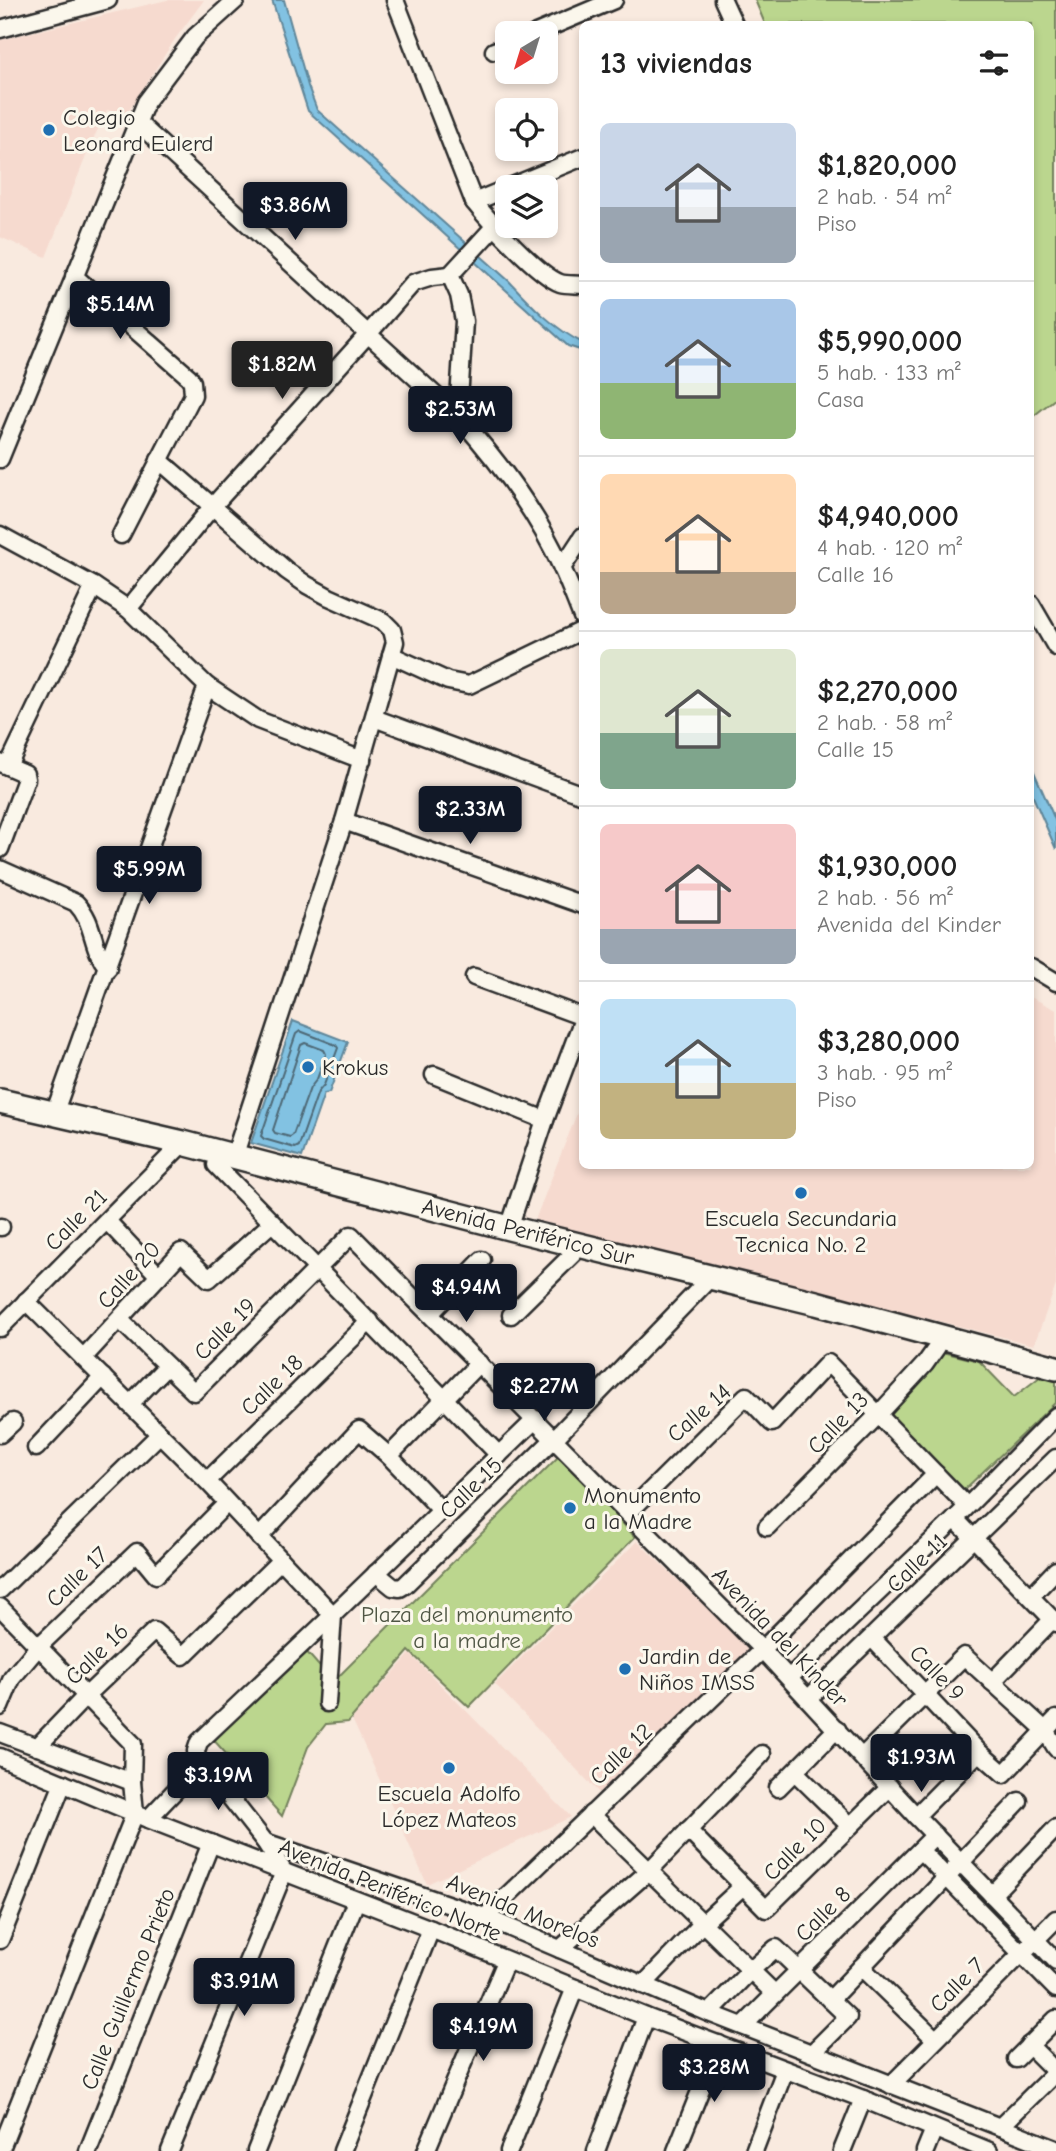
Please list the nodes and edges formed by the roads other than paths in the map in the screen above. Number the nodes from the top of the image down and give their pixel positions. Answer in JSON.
{"nodes":[{"id":1,"x":108,"y":0,"type":"edge"},
{"id":2,"x":236,"y":0,"type":"edge"},
{"id":3,"x":395,"y":0,"type":"edge"},
{"id":4,"x":614,"y":0,"type":"edge"},
{"id":5,"x":723,"y":0,"type":"edge"},
{"id":6,"x":733,"y":21,"type":"edge"},
{"id":7,"x":558,"y":24,"type":"edge"},
{"id":8,"x":0,"y":29,"type":"edge"},
{"id":9,"x":137,"y":122,"type":"junction"},
{"id":10,"x":579,"y":159,"type":"edge"},
{"id":11,"x":540,"y":175,"type":"edge"},
{"id":12,"x":495,"y":194,"type":"edge"},
{"id":13,"x":474,"y":202,"type":"junction"},
{"id":14,"x":494,"y":227,"type":"junction"},
{"id":15,"x":455,"y":269,"type":"junction"},
{"id":16,"x":74,"y":276,"type":"junction"},
{"id":17,"x":579,"y":284,"type":"edge"},
{"id":18,"x":368,"y":334,"type":"junction"},
{"id":19,"x":458,"y":416,"type":"junction"},
{"id":20,"x":0,"y":459,"type":"edge"},
{"id":21,"x":159,"y":460,"type":"junction"},
{"id":22,"x":212,"y":507,"type":"junction"},
{"id":23,"x":0,"y":535,"type":"edge"},
{"id":24,"x":121,"y":535,"type":"dead end"},
{"id":25,"x":579,"y":542,"type":"edge"},
{"id":26,"x":562,"y":568,"type":"junction"},
{"id":27,"x":94,"y":586,"type":"junction"},
{"id":28,"x":128,"y":609,"type":"junction"},
{"id":29,"x":579,"y":609,"type":"edge"},
{"id":30,"x":1034,"y":609,"type":"edge"},
{"id":31,"x":579,"y":633,"type":"edge"},
{"id":32,"x":1056,"y":647,"type":"edge"},
{"id":33,"x":391,"y":655,"type":"junction"},
{"id":34,"x":207,"y":686,"type":"junction"},
{"id":35,"x":374,"y":718,"type":"junction"},
{"id":36,"x":362,"y":760,"type":"junction"},
{"id":37,"x":4,"y":764,"type":"edge"},
{"id":38,"x":579,"y":794,"type":"edge"},
{"id":39,"x":344,"y":821,"type":"junction"},
{"id":40,"x":0,"y":849,"type":"edge"},
{"id":41,"x":0,"y":869,"type":"edge"},
{"id":42,"x":579,"y":904,"type":"edge"},
{"id":43,"x":108,"y":968,"type":"junction"},
{"id":44,"x":1034,"y":969,"type":"edge"},
{"id":45,"x":474,"y":977,"type":"dead end"},
{"id":46,"x":1056,"y":982,"type":"edge"},
{"id":47,"x":579,"y":1016,"type":"edge"},
{"id":48,"x":579,"y":1029,"type":"edge"},
{"id":49,"x":434,"y":1075,"type":"dead end"},
{"id":50,"x":0,"y":1101,"type":"edge"},
{"id":51,"x":54,"y":1114,"type":"junction"},
{"id":52,"x":545,"y":1120,"type":"junction"},
{"id":53,"x":183,"y":1143,"type":"junction"},
{"id":54,"x":225,"y":1161,"type":"junction"},
{"id":55,"x":108,"y":1222,"type":"junction"},
{"id":56,"x":272,"y":1223,"type":"junction"},
{"id":57,"x":509,"y":1228,"type":"junction"},
{"id":58,"x":352,"y":1235,"type":"joint"},
{"id":59,"x":574,"y":1253,"type":"dead end"},
{"id":60,"x":482,"y":1260,"type":"dead end"},
{"id":61,"x":318,"y":1269,"type":"junction"},
{"id":62,"x":159,"y":1276,"type":"junction"},
{"id":63,"x":710,"y":1278,"type":"junction"},
{"id":64,"x":26,"y":1301,"type":"junction"},
{"id":65,"x":430,"y":1314,"type":"junction"},
{"id":66,"x":512,"y":1315,"type":"dead end"},
{"id":67,"x":120,"y":1320,"type":"junction"},
{"id":68,"x":370,"y":1321,"type":"junction"},
{"id":69,"x":0,"y":1328,"type":"edge"},
{"id":70,"x":937,"y":1347,"type":"dead end"},
{"id":71,"x":83,"y":1358,"type":"junction"},
{"id":72,"x":479,"y":1363,"type":"junction"},
{"id":73,"x":167,"y":1366,"type":"junction"},
{"id":74,"x":1056,"y":1368,"type":"edge"},
{"id":75,"x":103,"y":1377,"type":"junction"},
{"id":76,"x":444,"y":1399,"type":"junction"},
{"id":77,"x":130,"y":1404,"type":"junction"},
{"id":78,"x":878,"y":1415,"type":"junction"},
{"id":79,"x":1056,"y":1416,"type":"edge"},
{"id":80,"x":536,"y":1419,"type":"junction"},
{"id":81,"x":13,"y":1422,"type":"dead end"},
{"id":82,"x":0,"y":1434,"type":"edge"},
{"id":83,"x":160,"y":1434,"type":"junction"},
{"id":84,"x":555,"y":1438,"type":"junction"},
{"id":85,"x":36,"y":1448,"type":"dead end"},
{"id":86,"x":499,"y":1455,"type":"junction"},
{"id":87,"x":389,"y":1457,"type":"junction"},
{"id":88,"x":1054,"y":1464,"type":"edge"},
{"id":89,"x":936,"y":1474,"type":"junction"},
{"id":90,"x":207,"y":1481,"type":"junction"},
{"id":91,"x":227,"y":1503,"type":"junction"},
{"id":92,"x":967,"y":1506,"type":"junction"},
{"id":93,"x":441,"y":1510,"type":"junction"},
{"id":94,"x":628,"y":1513,"type":"junction"},
{"id":95,"x":955,"y":1518,"type":"junction"},
{"id":96,"x":767,"y":1527,"type":"dead end"},
{"id":97,"x":259,"y":1537,"type":"junction"},
{"id":98,"x":974,"y":1539,"type":"junction"},
{"id":99,"x":281,"y":1560,"type":"junction"},
{"id":100,"x":1056,"y":1570,"type":"edge"},
{"id":101,"x":376,"y":1573,"type":"junction"},
{"id":102,"x":0,"y":1590,"type":"edge"},
{"id":103,"x":1031,"y":1596,"type":"junction"},
{"id":104,"x":0,"y":1607,"type":"edge"},
{"id":105,"x":333,"y":1615,"type":"junction"},
{"id":106,"x":1054,"y":1621,"type":"edge"},
{"id":107,"x":872,"y":1639,"type":"junction"},
{"id":108,"x":38,"y":1647,"type":"junction"},
{"id":109,"x":762,"y":1650,"type":"junction"},
{"id":110,"x":789,"y":1678,"type":"junction"},
{"id":111,"x":992,"y":1682,"type":"junction"},
{"id":112,"x":925,"y":1693,"type":"junction"},
{"id":113,"x":86,"y":1696,"type":"junction"},
{"id":114,"x":808,"y":1699,"type":"junction"},
{"id":115,"x":327,"y":1703,"type":"dead end"},
{"id":116,"x":0,"y":1707,"type":"edge"},
{"id":117,"x":1050,"y":1724,"type":"edge"},
{"id":118,"x":837,"y":1729,"type":"junction"},
{"id":119,"x":0,"y":1733,"type":"edge"},
{"id":120,"x":37,"y":1747,"type":"junction"},
{"id":121,"x":1056,"y":1748,"type":"edge"},
{"id":122,"x":979,"y":1752,"type":"junction"},
{"id":123,"x":762,"y":1754,"type":"dead end"},
{"id":124,"x":0,"y":1757,"type":"edge"},
{"id":125,"x":862,"y":1757,"type":"junction"},
{"id":126,"x":198,"y":1770,"type":"junction"},
{"id":127,"x":795,"y":1772,"type":"junction"},
{"id":128,"x":132,"y":1782,"type":"junction"},
{"id":129,"x":63,"y":1783,"type":"junction"},
{"id":130,"x":890,"y":1787,"type":"junction"},
{"id":131,"x":778,"y":1788,"type":"dead end"},
{"id":132,"x":1018,"y":1801,"type":"dead end"},
{"id":133,"x":591,"y":1815,"type":"junction"},
{"id":134,"x":141,"y":1816,"type":"junction"},
{"id":135,"x":916,"y":1816,"type":"junction"},
{"id":136,"x":850,"y":1826,"type":"junction"},
{"id":137,"x":1056,"y":1828,"type":"edge"},
{"id":138,"x":688,"y":1830,"type":"junction"},
{"id":139,"x":935,"y":1835,"type":"junction"},
{"id":140,"x":265,"y":1842,"type":"junction"},
{"id":141,"x":211,"y":1843,"type":"junction"},
{"id":142,"x":920,"y":1850,"type":"junction"},
{"id":143,"x":960,"y":1862,"type":"junction"},
{"id":144,"x":649,"y":1871,"type":"junction"},
{"id":145,"x":284,"y":1872,"type":"junction"},
{"id":146,"x":946,"y":1877,"type":"junction"},
{"id":147,"x":743,"y":1886,"type":"junction"},
{"id":148,"x":992,"y":1895,"type":"junction"},
{"id":149,"x":356,"y":1901,"type":"junction"},
{"id":150,"x":485,"y":1917,"type":"junction"},
{"id":151,"x":1056,"y":1919,"type":"edge"},
{"id":152,"x":702,"y":1923,"type":"junction"},
{"id":153,"x":430,"y":1929,"type":"junction"},
{"id":154,"x":0,"y":1940,"type":"edge"},
{"id":155,"x":1036,"y":1940,"type":"junction"},
{"id":156,"x":560,"y":1949,"type":"junction"},
{"id":157,"x":1021,"y":1954,"type":"junction"},
{"id":158,"x":506,"y":1961,"type":"junction"},
{"id":159,"x":1056,"y":1961,"type":"edge"},
{"id":160,"x":861,"y":1968,"type":"junction"},
{"id":161,"x":751,"y":1970,"type":"junction"},
{"id":162,"x":800,"y":1970,"type":"junction"},
{"id":163,"x":643,"y":1984,"type":"junction"},
{"id":164,"x":575,"y":1988,"type":"junction"},
{"id":165,"x":1056,"y":1989,"type":"edge"},
{"id":166,"x":775,"y":1994,"type":"junction"},
{"id":167,"x":831,"y":2000,"type":"junction"},
{"id":168,"x":709,"y":2013,"type":"junction"},
{"id":169,"x":646,"y":2017,"type":"junction"},
{"id":170,"x":1056,"y":2019,"type":"edge"},
{"id":171,"x":743,"y":2026,"type":"junction"},
{"id":172,"x":935,"y":2039,"type":"junction"},
{"id":173,"x":719,"y":2043,"type":"junction"},
{"id":174,"x":1029,"y":2045,"type":"junction"},
{"id":175,"x":812,"y":2053,"type":"junction"},
{"id":176,"x":1016,"y":2059,"type":"dead end"},
{"id":177,"x":785,"y":2070,"type":"junction"},
{"id":178,"x":1056,"y":2072,"type":"edge"},
{"id":179,"x":891,"y":2085,"type":"junction"},
{"id":180,"x":863,"y":2099,"type":"junction"},
{"id":181,"x":1000,"y":2127,"type":"junction"},
{"id":182,"x":934,"y":2129,"type":"junction"},
{"id":183,"x":1056,"y":2149,"type":"edge"},
{"id":184,"x":0,"y":2151,"type":"edge"},
{"id":185,"x":88,"y":2151,"type":"edge"},
{"id":186,"x":170,"y":2151,"type":"edge"},
{"id":187,"x":256,"y":2151,"type":"edge"},
{"id":188,"x":342,"y":2151,"type":"edge"},
{"id":189,"x":426,"y":2151,"type":"edge"},
{"id":190,"x":509,"y":2151,"type":"edge"},
{"id":191,"x":596,"y":2151,"type":"edge"},
{"id":192,"x":676,"y":2151,"type":"edge"},
{"id":193,"x":754,"y":2151,"type":"edge"},
{"id":194,"x":842,"y":2151,"type":"edge"},
{"id":195,"x":925,"y":2151,"type":"edge"},
{"id":196,"x":989,"y":2151,"type":"edge"}],
"edges":[{"from":1,"to":8,"type":"street"},
{"from":2,"to":9,"type":"street"},
{"from":3,"to":13,"type":"street"},
{"from":4,"to":7,"type":"street"},
{"from":5,"to":6,"type":"street"},
{"from":9,"to":16,"type":"street"},
{"from":9,"to":18,"type":"street"},
{"from":10,"to":11,"type":"street"},
{"from":12,"to":13,"type":"street"},
{"from":13,"to":14,"type":"street"},
{"from":14,"to":15,"type":"street"},
{"from":14,"to":17,"type":"street"},
{"from":15,"to":18,"type":"street"},
{"from":15,"to":19,"type":"street"},
{"from":16,"to":20,"type":"street"},
{"from":16,"to":21,"type":"street"},
{"from":18,"to":19,"type":"street"},
{"from":18,"to":22,"type":"street"},
{"from":19,"to":26,"type":"street"},
{"from":21,"to":22,"type":"street"},
{"from":21,"to":24,"type":"street"},
{"from":22,"to":28,"type":"street"},
{"from":22,"to":33,"type":"street"},
{"from":23,"to":27,"type":"street"},
{"from":25,"to":26,"type":"street"},
{"from":26,"to":29,"type":"street"},
{"from":27,"to":28,"type":"street"},
{"from":27,"to":37,"type":"street"},
{"from":28,"to":34,"type":"street"},
{"from":30,"to":32,"type":"street"},
{"from":31,"to":33,"type":"street"},
{"from":33,"to":35,"type":"street"},
{"from":34,"to":36,"type":"street"},
{"from":34,"to":43,"type":"street"},
{"from":35,"to":36,"type":"street"},
{"from":35,"to":38,"type":"street"},
{"from":36,"to":39,"type":"street"},
{"from":37,"to":40,"type":"street"},
{"from":39,"to":42,"type":"street"},
{"from":39,"to":54,"type":"street"},
{"from":41,"to":43,"type":"street"},
{"from":43,"to":51,"type":"street"},
{"from":44,"to":46,"type":"street"},
{"from":45,"to":47,"type":"street"},
{"from":48,"to":52,"type":"street"},
{"from":49,"to":52,"type":"street"},
{"from":50,"to":51,"type":"street","name":"Avenida Periférico Sur"},
{"from":51,"to":53,"type":"street","name":"Avenida Periférico Sur"},
{"from":52,"to":57,"type":"street"},
{"from":53,"to":54,"type":"street","name":"Avenida Periférico Sur"},
{"from":53,"to":55,"type":"street","name":"Calle 21"},
{"from":54,"to":56,"type":"street"},
{"from":54,"to":57,"type":"street","name":"Avenida Periférico Sur"},
{"from":55,"to":62,"type":"street"},
{"from":55,"to":64,"type":"street","name":"Calle 21"},
{"from":56,"to":61,"type":"street"},
{"from":56,"to":62,"type":"street","name":"Calle 20"},
{"from":57,"to":63,"type":"street","name":"Avenida Periférico Sur"},
{"from":58,"to":61,"type":"street","name":"Calle 19"},
{"from":58,"to":65,"type":"street","name":"Avenida del Kinder"},
{"from":59,"to":66,"type":"street"},
{"from":60,"to":65,"type":"street"},
{"from":61,"to":68,"type":"street"},
{"from":61,"to":73,"type":"street","name":"Calle 19"},
{"from":62,"to":67,"type":"street","name":"Calle 20"},
{"from":63,"to":74,"type":"street","name":"Avenida Periférico Sur"},
{"from":63,"to":84,"type":"street","name":"Calle 15"},
{"from":64,"to":69,"type":"street","name":"Calle 21"},
{"from":64,"to":71,"type":"street"},
{"from":65,"to":72,"type":"street","name":"Avenida del Kinder"},
{"from":67,"to":71,"type":"street","name":"Calle 20"},
{"from":67,"to":73,"type":"street"},
{"from":68,"to":76,"type":"street"},
{"from":68,"to":90,"type":"street","name":"Calle 18"},
{"from":70,"to":78,"type":"street","name":"Calle 13"},
{"from":71,"to":75,"type":"street"},
{"from":72,"to":76,"type":"street"},
{"from":72,"to":80,"type":"street","name":"Avenida del Kinder"},
{"from":73,"to":77,"type":"street","name":"Calle 19"},
{"from":75,"to":77,"type":"street"},
{"from":75,"to":85,"type":"street"},
{"from":76,"to":86,"type":"street"},
{"from":76,"to":87,"type":"street"},
{"from":77,"to":83,"type":"street"},
{"from":78,"to":89,"type":"street"},
{"from":78,"to":94,"type":"street","name":"Calle 14"},
{"from":78,"to":96,"type":"street","name":"Calle 13"},
{"from":79,"to":92,"type":"street"},
{"from":80,"to":84,"type":"street","name":"Avenida del Kinder"},
{"from":80,"to":86,"type":"street"},
{"from":81,"to":82,"type":"street"},
{"from":83,"to":90,"type":"street"},
{"from":83,"to":102,"type":"street"},
{"from":84,"to":94,"type":"street","name":"Avenida del Kinder"},
{"from":84,"to":101,"type":"street","name":"Calle 15"},
{"from":86,"to":93,"type":"street"},
{"from":87,"to":93,"type":"street"},
{"from":87,"to":97,"type":"street"},
{"from":88,"to":98,"type":"street","name":"Calle 11"},
{"from":89,"to":92,"type":"street"},
{"from":89,"to":109,"type":"street","name":"Calle 12"},
{"from":90,"to":91,"type":"street"},
{"from":91,"to":97,"type":"street"},
{"from":91,"to":108,"type":"street","name":"Calle 17"},
{"from":92,"to":95,"type":"street"},
{"from":93,"to":101,"type":"street"},
{"from":94,"to":109,"type":"street","name":"Avenida del Kinder"},
{"from":95,"to":98,"type":"street"},
{"from":95,"to":110,"type":"street"},
{"from":97,"to":99,"type":"street"},
{"from":98,"to":103,"type":"street"},
{"from":98,"to":107,"type":"street","name":"Calle 11"},
{"from":99,"to":105,"type":"street"},
{"from":99,"to":113,"type":"street","name":"Calle 16"},
{"from":100,"to":103,"type":"street"},
{"from":101,"to":105,"type":"street"},
{"from":103,"to":106,"type":"street"},
{"from":104,"to":108,"type":"street"},
{"from":105,"to":115,"type":"street"},
{"from":105,"to":126,"type":"street"},
{"from":106,"to":111,"type":"street"},
{"from":107,"to":112,"type":"street","name":"Calle 9"},
{"from":107,"to":114,"type":"street","name":"Calle 11"},
{"from":108,"to":113,"type":"street"},
{"from":108,"to":116,"type":"street","name":"Calle 17"},
{"from":109,"to":110,"type":"street","name":"Avenida del Kinder"},
{"from":109,"to":133,"type":"street","name":"Calle 12"},
{"from":110,"to":114,"type":"street","name":"Avenida del Kinder"},
{"from":111,"to":112,"type":"street"},
{"from":111,"to":117,"type":"street"},
{"from":112,"to":122,"type":"street","name":"Calle 9"},
{"from":112,"to":125,"type":"street"},
{"from":113,"to":120,"type":"street","name":"Calle 16"},
{"from":113,"to":128,"type":"street"},
{"from":114,"to":118,"type":"street","name":"Avenida del Kinder"},
{"from":117,"to":121,"type":"street"},
{"from":117,"to":122,"type":"street","name":"Calle 9"},
{"from":118,"to":125,"type":"street","name":"Avenida del Kinder"},
{"from":118,"to":127,"type":"street"},
{"from":119,"to":120,"type":"street"},
{"from":120,"to":128,"type":"street"},
{"from":122,"to":135,"type":"street"},
{"from":123,"to":138,"type":"street"},
{"from":124,"to":129,"type":"street","name":"Avenida Periférico Norte"},
{"from":125,"to":130,"type":"street","name":"Avenida del Kinder"},
{"from":126,"to":134,"type":"street"},
{"from":126,"to":140,"type":"street"},
{"from":127,"to":131,"type":"street"},
{"from":127,"to":136,"type":"street"},
{"from":128,"to":134,"type":"street"},
{"from":129,"to":134,"type":"street","name":"Avenida Periférico Norte"},
{"from":129,"to":154,"type":"street"},
{"from":130,"to":135,"type":"street","name":"Avenida del Kinder"},
{"from":130,"to":136,"type":"street","name":"Calle 10"},
{"from":132,"to":143,"type":"street"},
{"from":133,"to":144,"type":"street"},
{"from":133,"to":150,"type":"street","name":"Calle 12"},
{"from":134,"to":141,"type":"street","name":"Avenida Periférico Norte"},
{"from":134,"to":184,"type":"street"},
{"from":135,"to":139,"type":"street","name":"Avenida del Kinder"},
{"from":136,"to":147,"type":"street","name":"Calle 10"},
{"from":137,"to":148,"type":"street"},
{"from":138,"to":144,"type":"street"},
{"from":138,"to":147,"type":"street"},
{"from":139,"to":142,"type":"street","name":"Calle 8"},
{"from":139,"to":143,"type":"street","name":"Avenida del Kinder"},
{"from":140,"to":145,"type":"street"},
{"from":140,"to":150,"type":"street","name":"Avenida Morelos"},
{"from":141,"to":145,"type":"street","name":"Avenida Periférico Norte"},
{"from":141,"to":185,"type":"street","name":"Calle Guillermo Prieto"},
{"from":142,"to":146,"type":"street"},
{"from":142,"to":162,"type":"street","name":"Calle 8"},
{"from":143,"to":146,"type":"street"},
{"from":143,"to":148,"type":"street","name":"Avenida del Kinder"},
{"from":144,"to":152,"type":"street"},
{"from":144,"to":156,"type":"street"},
{"from":145,"to":149,"type":"street","name":"Avenida Periférico Norte"},
{"from":145,"to":186,"type":"street"},
{"from":146,"to":157,"type":"street"},
{"from":146,"to":160,"type":"street"},
{"from":147,"to":152,"type":"street","name":"Calle 10"},
{"from":148,"to":155,"type":"street","name":"Avenida del Kinder"},
{"from":149,"to":153,"type":"street","name":"Avenida Periférico Norte"},
{"from":149,"to":187,"type":"street"},
{"from":150,"to":156,"type":"street","name":"Avenida Morelos"},
{"from":151,"to":155,"type":"street","name":"Calle 7"},
{"from":152,"to":161,"type":"street"},
{"from":152,"to":163,"type":"street","name":"Calle 10"},
{"from":153,"to":158,"type":"street","name":"Avenida Periférico Norte"},
{"from":153,"to":188,"type":"street"},
{"from":155,"to":157,"type":"street","name":"Calle 7"},
{"from":155,"to":159,"type":"street","name":"Avenida del Kinder"},
{"from":156,"to":163,"type":"street","name":"Avenida Morelos"},
{"from":157,"to":165,"type":"street"},
{"from":157,"to":172,"type":"street","name":"Calle 7"},
{"from":158,"to":164,"type":"street","name":"Avenida Periférico Norte"},
{"from":158,"to":189,"type":"street"},
{"from":160,"to":167,"type":"street"},
{"from":160,"to":172,"type":"street"},
{"from":161,"to":162,"type":"street"},
{"from":161,"to":166,"type":"street"},
{"from":161,"to":168,"type":"street"},
{"from":162,"to":166,"type":"street","name":"Calle 8"},
{"from":162,"to":167,"type":"street"},
{"from":163,"to":168,"type":"street","name":"Avenida Morelos"},
{"from":164,"to":169,"type":"street","name":"Avenida Periférico Norte"},
{"from":164,"to":190,"type":"street"},
{"from":166,"to":171,"type":"street","name":"Calle 8"},
{"from":167,"to":175,"type":"street"},
{"from":168,"to":171,"type":"street","name":"Avenida Morelos"},
{"from":169,"to":173,"type":"street"},
{"from":169,"to":191,"type":"street"},
{"from":170,"to":174,"type":"street"},
{"from":171,"to":175,"type":"street","name":"Avenida Morelos"},
{"from":172,"to":179,"type":"street","name":"Calle 7"},
{"from":173,"to":177,"type":"street"},
{"from":173,"to":192,"type":"street"},
{"from":174,"to":176,"type":"street"},
{"from":174,"to":178,"type":"street"},
{"from":175,"to":179,"type":"street","name":"Avenida Morelos"},
{"from":177,"to":180,"type":"street"},
{"from":177,"to":193,"type":"street"},
{"from":178,"to":181,"type":"street"},
{"from":179,"to":181,"type":"street"},
{"from":180,"to":182,"type":"street"},
{"from":180,"to":194,"type":"street"},
{"from":181,"to":183,"type":"street"},
{"from":182,"to":195,"type":"street"},
{"from":182,"to":196,"type":"street"}]}
